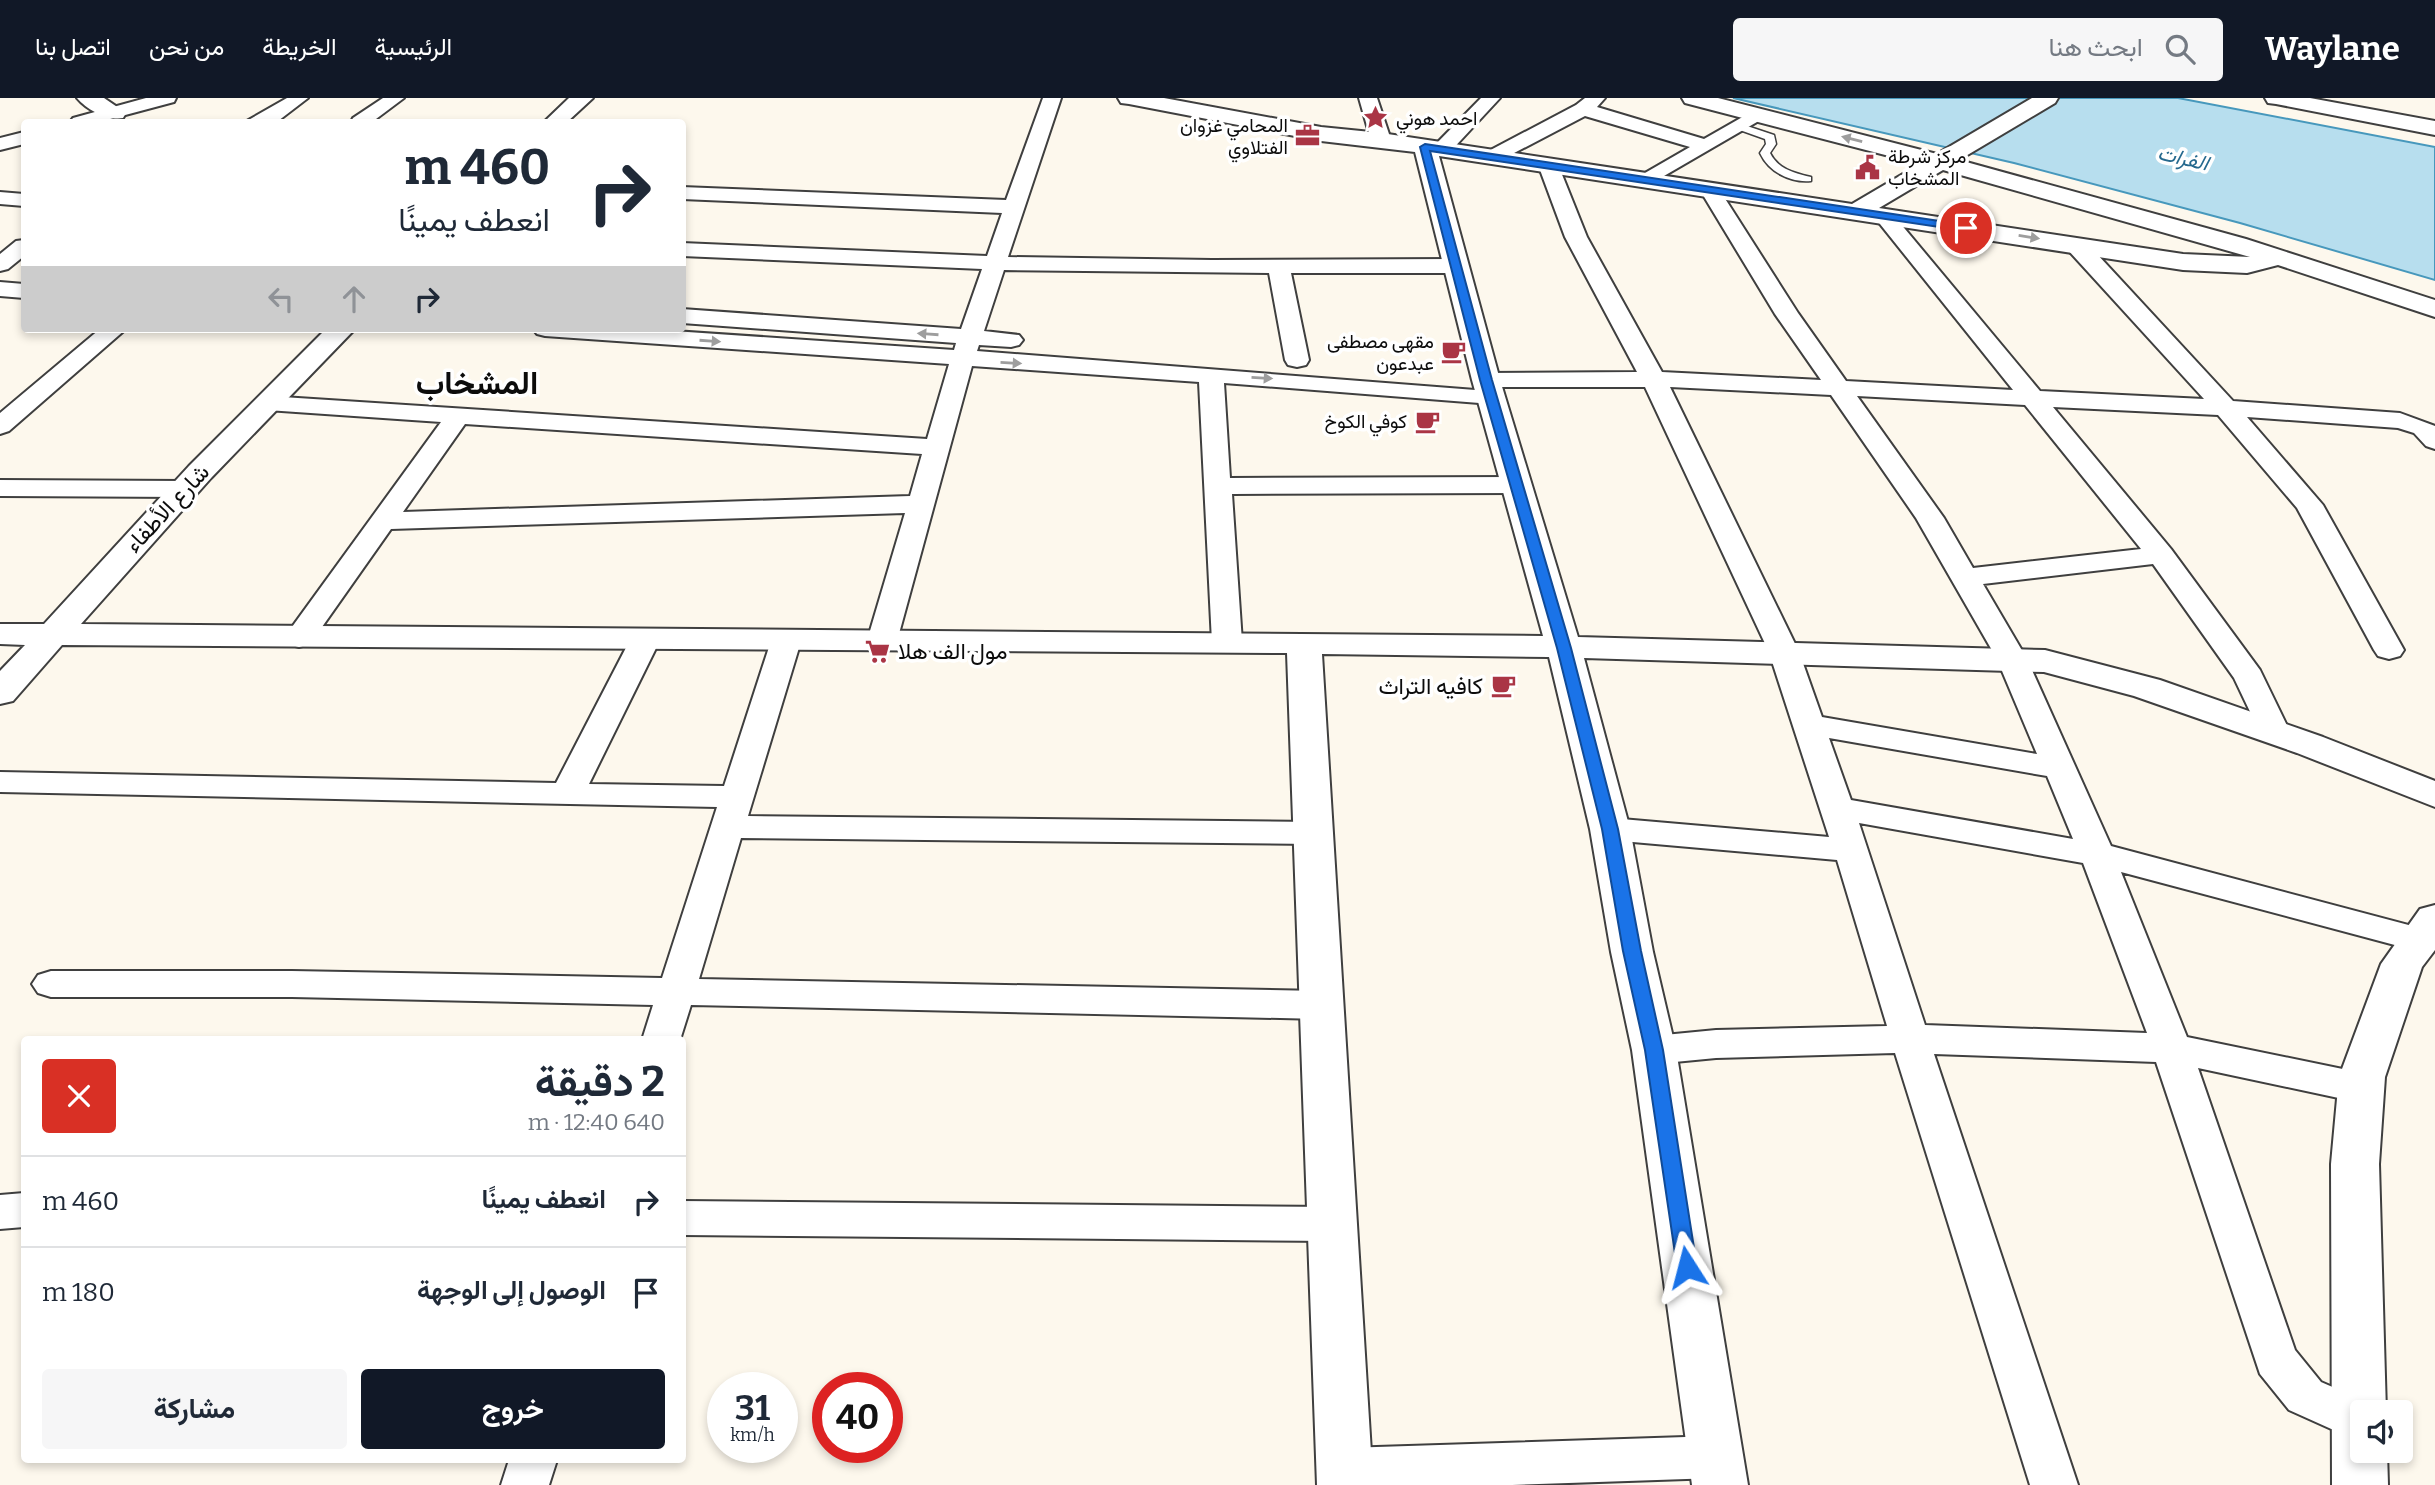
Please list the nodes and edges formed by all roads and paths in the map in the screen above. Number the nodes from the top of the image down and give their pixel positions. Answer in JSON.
{"nodes":[{"id":1,"x":88,"y":98,"type":"edge"},
{"id":2,"x":167,"y":98,"type":"edge"},
{"id":3,"x":299,"y":98,"type":"edge"},
{"id":4,"x":395,"y":98,"type":"edge"},
{"id":5,"x":583,"y":98,"type":"edge"},
{"id":6,"x":1052,"y":98,"type":"edge"},
{"id":7,"x":1129,"y":98,"type":"edge"},
{"id":8,"x":1181,"y":98,"type":"edge"},
{"id":9,"x":1368,"y":98,"type":"edge"},
{"id":10,"x":1491,"y":98,"type":"edge"},
{"id":11,"x":1693,"y":98,"type":"edge"},
{"id":12,"x":2047,"y":98,"type":"edge"},
{"id":13,"x":2276,"y":98,"type":"edge"},
{"id":14,"x":1590,"y":104,"type":"edge"},
{"id":15,"x":115,"y":113,"type":"junction"},
{"id":16,"x":92,"y":119,"type":"edge"},
{"id":17,"x":265,"y":119,"type":"edge"},
{"id":18,"x":364,"y":119,"type":"edge"},
{"id":19,"x":558,"y":119,"type":"edge"},
{"id":20,"x":1751,"y":121,"type":"junction"},
{"id":21,"x":2431,"y":124,"type":"edge"},
{"id":22,"x":21,"y":139,"type":"edge"},
{"id":23,"x":1381,"y":140,"type":"junction"},
{"id":24,"x":0,"y":144,"type":"edge"},
{"id":25,"x":1706,"y":146,"type":"junction"},
{"id":26,"x":1433,"y":148,"type":"junction"},
{"id":27,"x":1490,"y":158,"type":"junction"},
{"id":28,"x":1948,"y":158,"type":"junction"},
{"id":29,"x":1549,"y":167,"type":"junction"},
{"id":30,"x":1807,"y":179,"type":"dead end"},
{"id":31,"x":1645,"y":181,"type":"junction"},
{"id":32,"x":1710,"y":190,"type":"junction"},
{"id":33,"x":686,"y":193,"type":"edge"},
{"id":34,"x":0,"y":198,"type":"edge"},
{"id":35,"x":21,"y":200,"type":"edge"},
{"id":36,"x":1014,"y":207,"type":"junction"},
{"id":37,"x":1870,"y":213,"type":"junction"},
{"id":38,"x":2076,"y":245,"type":"junction"},
{"id":39,"x":21,"y":248,"type":"edge"},
{"id":40,"x":686,"y":249,"type":"edge"},
{"id":41,"x":2278,"y":257,"type":"junction"},
{"id":42,"x":995,"y":263,"type":"junction"},
{"id":43,"x":0,"y":264,"type":"edge"},
{"id":44,"x":1455,"y":266,"type":"junction"},
{"id":45,"x":1279,"y":267,"type":"junction"},
{"id":46,"x":0,"y":289,"type":"edge"},
{"id":47,"x":21,"y":291,"type":"edge"},
{"id":48,"x":2435,"y":309,"type":"edge"},
{"id":49,"x":686,"y":316,"type":"edge"},
{"id":50,"x":109,"y":333,"type":"edge"},
{"id":51,"x":337,"y":333,"type":"edge"},
{"id":52,"x":629,"y":333,"type":"edge"},
{"id":53,"x":966,"y":349,"type":"junction"},
{"id":54,"x":1297,"y":360,"type":"junction"},
{"id":55,"x":1211,"y":375,"type":"junction"},
{"id":56,"x":1654,"y":380,"type":"junction"},
{"id":57,"x":1488,"y":383,"type":"junction"},
{"id":58,"x":1839,"y":388,"type":"junction"},
{"id":59,"x":2032,"y":398,"type":"junction"},
{"id":60,"x":267,"y":403,"type":"junction"},
{"id":61,"x":2225,"y":407,"type":"junction"},
{"id":62,"x":458,"y":416,"type":"junction"},
{"id":63,"x":0,"y":426,"type":"edge"},
{"id":64,"x":2435,"y":441,"type":"edge"},
{"id":65,"x":937,"y":447,"type":"junction"},
{"id":66,"x":1517,"y":485,"type":"junction"},
{"id":67,"x":1218,"y":486,"type":"junction"},
{"id":68,"x":0,"y":488,"type":"edge"},
{"id":69,"x":184,"y":489,"type":"junction"},
{"id":70,"x":920,"y":504,"type":"junction"},
{"id":71,"x":383,"y":521,"type":"junction"},
{"id":72,"x":2161,"y":555,"type":"junction"},
{"id":73,"x":1964,"y":578,"type":"junction"},
{"id":74,"x":0,"y":634,"type":"edge"},
{"id":75,"x":51,"y":634,"type":"junction"},
{"id":76,"x":299,"y":638,"type":"junction"},
{"id":77,"x":645,"y":640,"type":"junction"},
{"id":78,"x":881,"y":641,"type":"junction"},
{"id":79,"x":786,"y":642,"type":"junction"},
{"id":80,"x":1227,"y":642,"type":"junction"},
{"id":81,"x":1304,"y":643,"type":"junction"},
{"id":82,"x":1564,"y":648,"type":"junction"},
{"id":83,"x":2389,"y":650,"type":"dead end"},
{"id":84,"x":1784,"y":652,"type":"junction"},
{"id":85,"x":2012,"y":659,"type":"junction"},
{"id":86,"x":0,"y":693,"type":"edge"},
{"id":87,"x":1810,"y":725,"type":"junction"},
{"id":88,"x":2274,"y":732,"type":"junction"},
{"id":89,"x":2059,"y":768,"type":"junction"},
{"id":90,"x":0,"y":782,"type":"edge"},
{"id":91,"x":567,"y":794,"type":"junction"},
{"id":92,"x":2435,"y":795,"type":"edge"},
{"id":93,"x":1836,"y":808,"type":"junction"},
{"id":94,"x":732,"y":812,"type":"junction"},
{"id":95,"x":1610,"y":829,"type":"junction"},
{"id":96,"x":1313,"y":833,"type":"junction"},
{"id":97,"x":1851,"y":850,"type":"junction"},
{"id":98,"x":2097,"y":854,"type":"junction"},
{"id":99,"x":2428,"y":929,"type":"edge"},
{"id":100,"x":51,"y":985,"type":"dead end"},
{"id":101,"x":676,"y":994,"type":"junction"},
{"id":102,"x":1321,"y":1005,"type":"junction"},
{"id":103,"x":662,"y":1036,"type":"edge"},
{"id":104,"x":1910,"y":1039,"type":"junction"},
{"id":105,"x":2171,"y":1048,"type":"junction"},
{"id":106,"x":1654,"y":1050,"type":"junction"},
{"id":107,"x":2361,"y":1088,"type":"junction"},
{"id":108,"x":21,"y":1210,"type":"edge"},
{"id":109,"x":0,"y":1212,"type":"edge"},
{"id":110,"x":686,"y":1218,"type":"edge"},
{"id":111,"x":1332,"y":1224,"type":"junction"},
{"id":112,"x":2358,"y":1400,"type":"edge"},
{"id":113,"x":2350,"y":1416,"type":"edge"},
{"id":114,"x":532,"y":1463,"type":"edge"},
{"id":115,"x":2359,"y":1463,"type":"edge"},
{"id":116,"x":1718,"y":1471,"type":"edge"},
{"id":117,"x":1345,"y":1477,"type":"edge"},
{"id":118,"x":525,"y":1485,"type":"edge"},
{"id":119,"x":2054,"y":1485,"type":"edge"},
{"id":120,"x":2360,"y":1485,"type":"edge"}],
"edges":[{"from":1,"to":15,"type":"street"},
{"from":2,"to":15,"type":"street"},
{"from":3,"to":17,"type":"street"},
{"from":4,"to":18,"type":"street"},
{"from":5,"to":19,"type":"street"},
{"from":6,"to":36,"type":"street"},
{"from":7,"to":23,"type":"street"},
{"from":8,"to":23,"type":"street"},
{"from":9,"to":23,"type":"street"},
{"from":10,"to":26,"type":"street"},
{"from":11,"to":20,"type":"street"},
{"from":12,"to":28,"type":"street"},
{"from":13,"to":21,"type":"street"},
{"from":14,"to":25,"type":"street"},
{"from":14,"to":27,"type":"street"},
{"from":15,"to":16,"type":"street"},
{"from":20,"to":25,"type":"street"},
{"from":28,"to":20,"type":"street","one_way":true},
{"from":20,"to":30,"type":"lane"},
{"from":22,"to":24,"type":"street"},
{"from":23,"to":26,"type":"street"},
{"from":25,"to":31,"type":"street"},
{"from":26,"to":27,"type":"street"},
{"from":26,"to":44,"type":"street"},
{"from":27,"to":29,"type":"street"},
{"from":28,"to":37,"type":"street"},
{"from":28,"to":41,"type":"street"},
{"from":29,"to":31,"type":"street"},
{"from":29,"to":56,"type":"street"},
{"from":31,"to":32,"type":"street"},
{"from":32,"to":37,"type":"street"},
{"from":32,"to":58,"type":"street"},
{"from":33,"to":36,"type":"street"},
{"from":34,"to":35,"type":"street"},
{"from":36,"to":42,"type":"street"},
{"from":37,"to":38,"type":"street","one_way":true},
{"from":37,"to":59,"type":"street"},
{"from":38,"to":41,"type":"street"},
{"from":38,"to":61,"type":"street"},
{"from":39,"to":43,"type":"street"},
{"from":40,"to":42,"type":"street"},
{"from":41,"to":48,"type":"street"},
{"from":42,"to":45,"type":"street"},
{"from":42,"to":53,"type":"street"},
{"from":44,"to":45,"type":"street"},
{"from":44,"to":57,"type":"street"},
{"from":45,"to":54,"type":"street"},
{"from":46,"to":47,"type":"street"},
{"from":53,"to":49,"type":"street","one_way":true},
{"from":50,"to":63,"type":"street"},
{"from":51,"to":60,"type":"street","name":"شارع الأطفاء"},
{"from":52,"to":53,"type":"street","one_way":true},
{"from":53,"to":54,"type":"street"},
{"from":53,"to":55,"type":"street","one_way":true},
{"from":53,"to":65,"type":"street"},
{"from":54,"to":57,"type":"street"},
{"from":55,"to":57,"type":"street","one_way":true},
{"from":55,"to":67,"type":"street"},
{"from":56,"to":57,"type":"street"},
{"from":56,"to":58,"type":"street"},
{"from":56,"to":84,"type":"street"},
{"from":57,"to":66,"type":"street"},
{"from":58,"to":59,"type":"street"},
{"from":58,"to":73,"type":"street"},
{"from":59,"to":61,"type":"street"},
{"from":59,"to":72,"type":"street"},
{"from":60,"to":62,"type":"street"},
{"from":60,"to":69,"type":"street","name":"شارع الأطفاء"},
{"from":61,"to":64,"type":"street"},
{"from":61,"to":83,"type":"street"},
{"from":62,"to":65,"type":"street"},
{"from":62,"to":71,"type":"street"},
{"from":65,"to":70,"type":"street"},
{"from":66,"to":67,"type":"street"},
{"from":66,"to":82,"type":"street"},
{"from":67,"to":80,"type":"street"},
{"from":68,"to":69,"type":"street"},
{"from":69,"to":75,"type":"street","name":"شارع الأطفاء"},
{"from":70,"to":71,"type":"street"},
{"from":70,"to":78,"type":"street"},
{"from":71,"to":76,"type":"street"},
{"from":72,"to":73,"type":"street"},
{"from":72,"to":88,"type":"street"},
{"from":73,"to":85,"type":"street"},
{"from":74,"to":75,"type":"street"},
{"from":75,"to":76,"type":"street"},
{"from":75,"to":86,"type":"street","name":"شارع الأطفاء"},
{"from":76,"to":77,"type":"street"},
{"from":77,"to":79,"type":"street"},
{"from":77,"to":91,"type":"street"},
{"from":78,"to":79,"type":"street"},
{"from":78,"to":80,"type":"street"},
{"from":79,"to":94,"type":"street"},
{"from":80,"to":81,"type":"street"},
{"from":81,"to":82,"type":"street"},
{"from":81,"to":96,"type":"street"},
{"from":82,"to":84,"type":"street"},
{"from":82,"to":95,"type":"street"},
{"from":84,"to":85,"type":"street"},
{"from":84,"to":87,"type":"street"},
{"from":85,"to":88,"type":"street"},
{"from":85,"to":89,"type":"street"},
{"from":87,"to":89,"type":"street"},
{"from":87,"to":93,"type":"street"},
{"from":88,"to":92,"type":"street"},
{"from":89,"to":98,"type":"street"},
{"from":90,"to":91,"type":"street"},
{"from":91,"to":94,"type":"street"},
{"from":93,"to":97,"type":"street"},
{"from":93,"to":98,"type":"street"},
{"from":94,"to":96,"type":"street"},
{"from":94,"to":101,"type":"street"},
{"from":95,"to":97,"type":"street"},
{"from":95,"to":106,"type":"street"},
{"from":96,"to":102,"type":"street"},
{"from":97,"to":104,"type":"street"},
{"from":98,"to":99,"type":"street"},
{"from":98,"to":105,"type":"street"},
{"from":99,"to":107,"type":"street"},
{"from":100,"to":101,"type":"street"},
{"from":101,"to":102,"type":"street"},
{"from":101,"to":103,"type":"street"},
{"from":102,"to":111,"type":"street"},
{"from":104,"to":105,"type":"street"},
{"from":104,"to":106,"type":"street"},
{"from":104,"to":119,"type":"street"},
{"from":105,"to":107,"type":"street"},
{"from":105,"to":113,"type":"street"},
{"from":106,"to":116,"type":"street"},
{"from":107,"to":112,"type":"street"},
{"from":108,"to":109,"type":"street"},
{"from":110,"to":111,"type":"street"},
{"from":111,"to":117,"type":"street"},
{"from":114,"to":118,"type":"street"},
{"from":115,"to":120,"type":"street"},
{"from":116,"to":117,"type":"street"}]}
